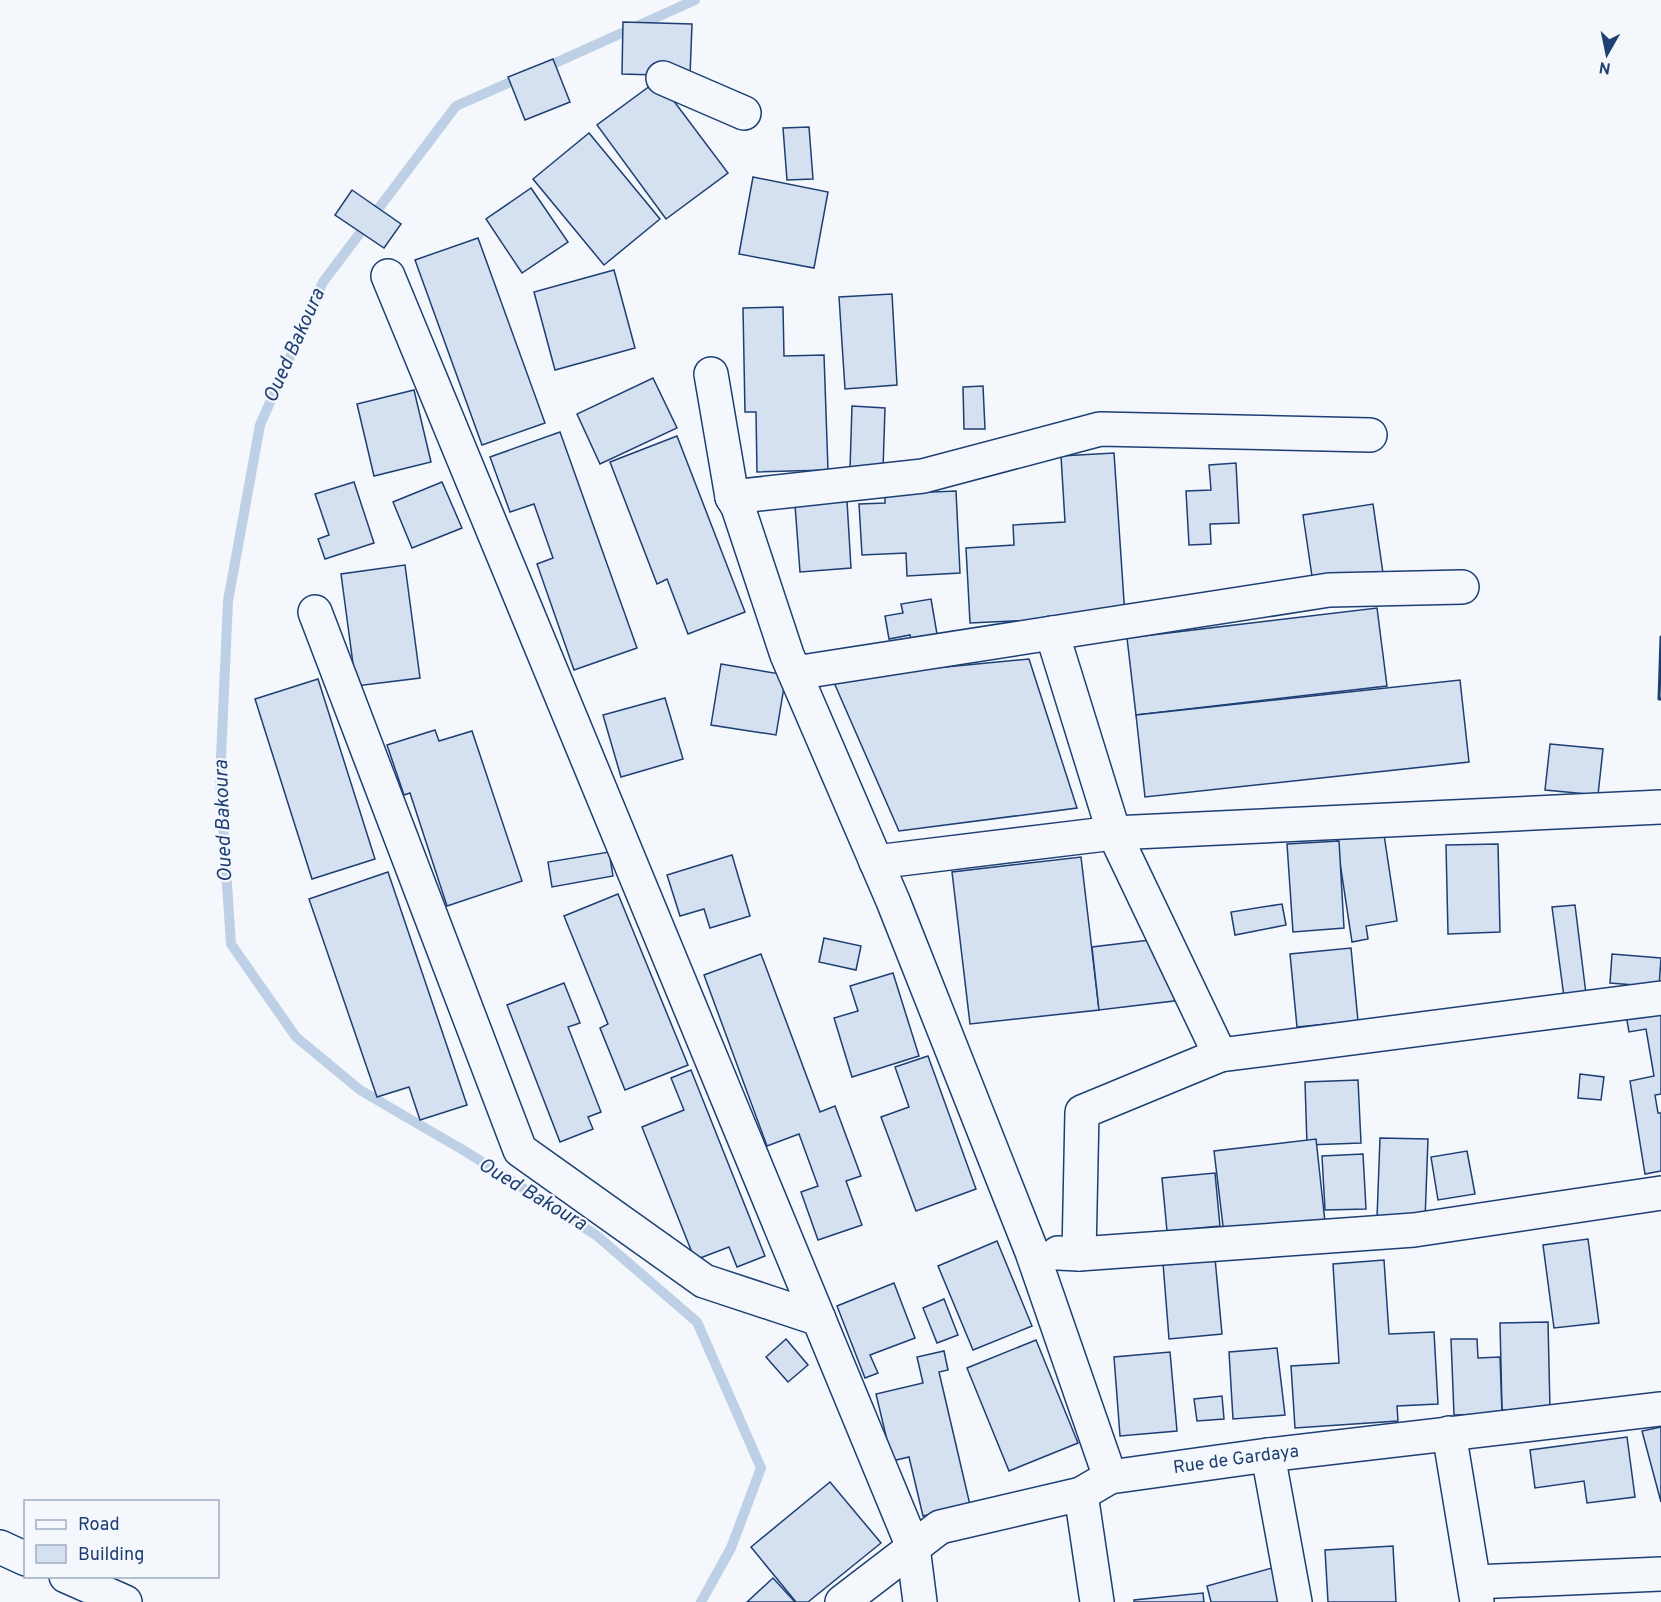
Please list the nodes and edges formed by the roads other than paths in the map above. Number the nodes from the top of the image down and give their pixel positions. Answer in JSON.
{"nodes":[{"id":1,"x":663,"y":78,"type":"dead end"},
{"id":2,"x":744,"y":113,"type":"dead end"},
{"id":3,"x":388,"y":276,"type":"dead end"},
{"id":4,"x":711,"y":374,"type":"dead end"},
{"id":5,"x":1370,"y":435,"type":"dead end"},
{"id":6,"x":732,"y":497,"type":"junction"},
{"id":7,"x":1462,"y":587,"type":"dead end"},
{"id":8,"x":315,"y":612,"type":"dead end"},
{"id":9,"x":1052,"y":633,"type":"junction"},
{"id":10,"x":795,"y":673,"type":"junction"},
{"id":11,"x":1661,"y":807,"type":"edge"},
{"id":12,"x":1114,"y":833,"type":"junction"},
{"id":13,"x":876,"y":862,"type":"junction"},
{"id":14,"x":1661,"y":998,"type":"edge"},
{"id":15,"x":1220,"y":1055,"type":"junction"},
{"id":16,"x":1661,"y":1193,"type":"edge"},
{"id":17,"x":1032,"y":1251,"type":"junction"},
{"id":18,"x":1079,"y":1254,"type":"junction"},
{"id":19,"x":819,"y":1319,"type":"junction"},
{"id":20,"x":1661,"y":1409,"type":"edge"},
{"id":21,"x":1449,"y":1433,"type":"junction"},
{"id":22,"x":1268,"y":1455,"type":"junction"},
{"id":23,"x":1110,"y":1477,"type":"junction"},
{"id":24,"x":1081,"y":1494,"type":"junction"},
{"id":25,"x":0,"y":1547,"type":"edge"},
{"id":26,"x":913,"y":1547,"type":"junction"},
{"id":27,"x":24,"y":1558,"type":"edge"},
{"id":28,"x":1661,"y":1574,"type":"edge"},
{"id":29,"x":71,"y":1578,"type":"edge"},
{"id":30,"x":1476,"y":1592,"type":"edge"},
{"id":31,"x":125,"y":1602,"type":"edge"},
{"id":32,"x":842,"y":1602,"type":"edge"},
{"id":33,"x":920,"y":1602,"type":"edge"},
{"id":34,"x":1097,"y":1602,"type":"edge"},
{"id":35,"x":1294,"y":1602,"type":"edge"}],
"edges":[{"from":1,"to":2,"type":"street"},
{"from":3,"to":19,"type":"street"},
{"from":4,"to":6,"type":"street"},
{"from":5,"to":6,"type":"street"},
{"from":6,"to":10,"type":"street"},
{"from":7,"to":9,"type":"street"},
{"from":8,"to":19,"type":"street"},
{"from":9,"to":10,"type":"street"},
{"from":9,"to":12,"type":"street"},
{"from":10,"to":13,"type":"street"},
{"from":11,"to":12,"type":"street"},
{"from":12,"to":13,"type":"street"},
{"from":12,"to":15,"type":"street"},
{"from":13,"to":17,"type":"street"},
{"from":14,"to":15,"type":"street"},
{"from":15,"to":18,"type":"street"},
{"from":16,"to":18,"type":"street"},
{"from":17,"to":18,"type":"street"},
{"from":17,"to":23,"type":"street"},
{"from":19,"to":26,"type":"street"},
{"from":20,"to":21,"type":"street","name":"Rue de Gardaya"},
{"from":21,"to":22,"type":"street","name":"Rue de Gardaya"},
{"from":21,"to":30,"type":"street"},
{"from":22,"to":23,"type":"street","name":"Rue de Gardaya"},
{"from":22,"to":35,"type":"street"},
{"from":23,"to":24,"type":"street","name":"Rue de Gardaya"},
{"from":24,"to":26,"type":"street","name":"Rue de Gardaya"},
{"from":24,"to":34,"type":"street"},
{"from":25,"to":27,"type":"street"},
{"from":26,"to":32,"type":"street","name":"Rue de Gardaya"},
{"from":26,"to":33,"type":"street"},
{"from":28,"to":30,"type":"street"},
{"from":29,"to":31,"type":"street"}]}
